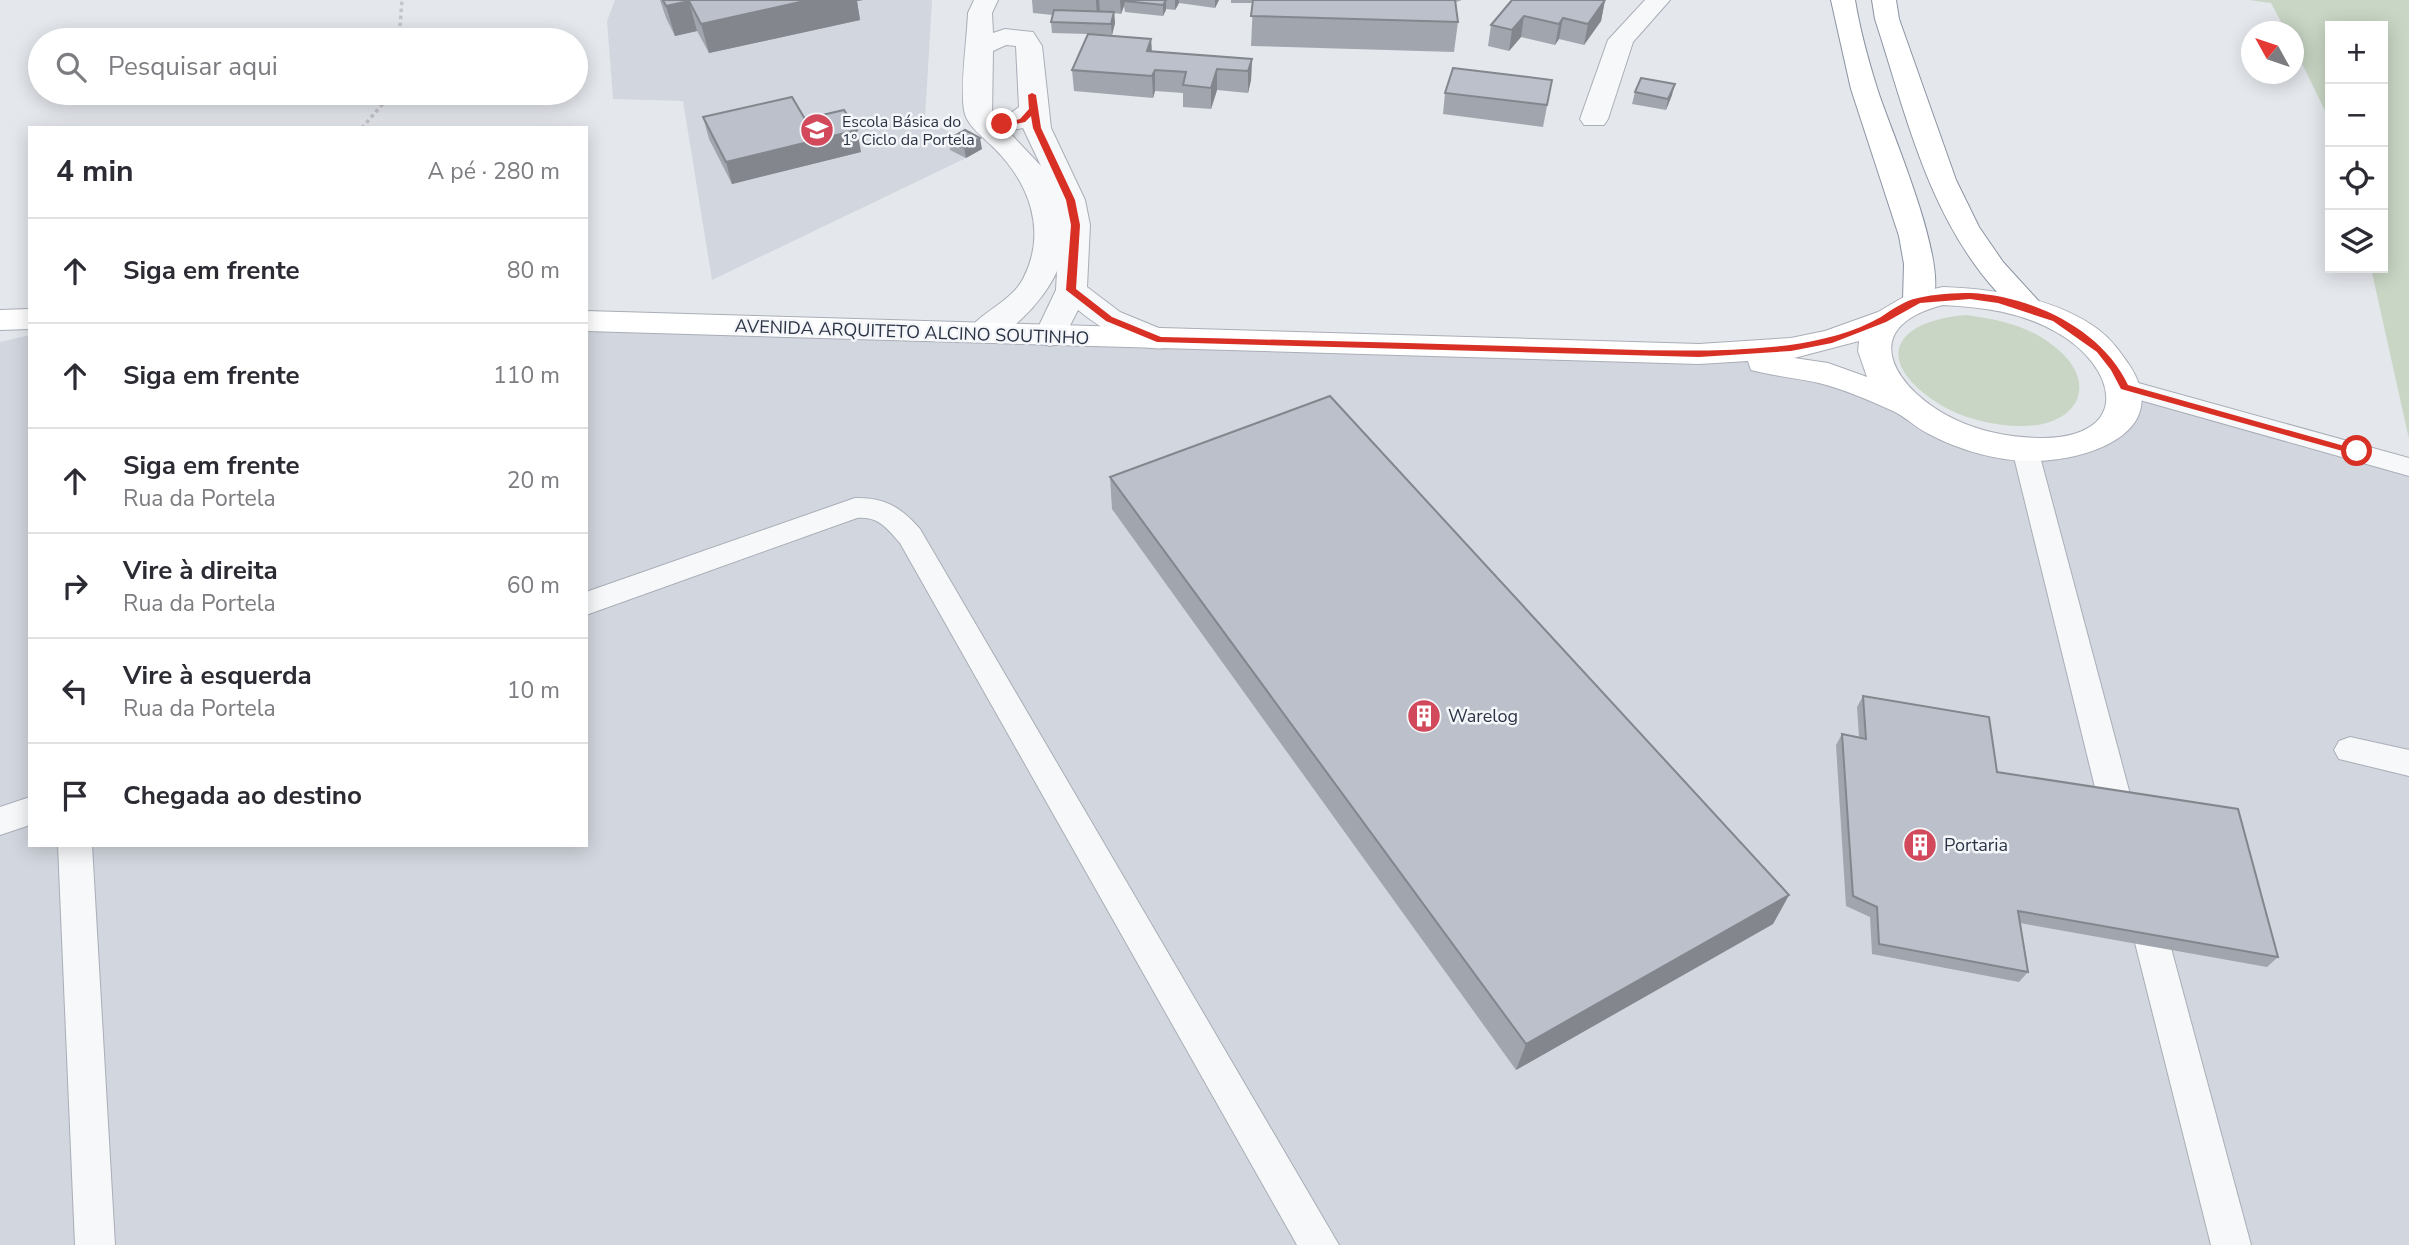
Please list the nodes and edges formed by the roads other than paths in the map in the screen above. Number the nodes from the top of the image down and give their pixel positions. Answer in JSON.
{"nodes":[{"id":1,"x":1658,"y":0,"type":"edge"},
{"id":2,"x":1843,"y":0,"type":"edge"},
{"id":3,"x":1884,"y":0,"type":"edge"},
{"id":4,"x":1003,"y":5,"type":"edge"},
{"id":5,"x":1024,"y":37,"type":"junction"},
{"id":6,"x":980,"y":49,"type":"junction"},
{"id":7,"x":1032,"y":95,"type":"junction"},
{"id":8,"x":1594,"y":119,"type":"dead end"},
{"id":9,"x":982,"y":121,"type":"junction"},
{"id":10,"x":1071,"y":290,"type":"junction"},
{"id":11,"x":1919,"y":300,"type":"junction"},
{"id":12,"x":2029,"y":308,"type":"junction"},
{"id":13,"x":28,"y":318,"type":"edge"},
{"id":14,"x":0,"y":320,"type":"edge"},
{"id":15,"x":1883,"y":320,"type":"junction"},
{"id":16,"x":588,"y":321,"type":"edge"},
{"id":17,"x":981,"y":334,"type":"junction"},
{"id":18,"x":1050,"y":336,"type":"junction"},
{"id":19,"x":1160,"y":340,"type":"junction"},
{"id":20,"x":1699,"y":354,"type":"junction"},
{"id":21,"x":2124,"y":387,"type":"junction"},
{"id":22,"x":1908,"y":405,"type":"junction"},
{"id":23,"x":2025,"y":449,"type":"junction"},
{"id":24,"x":2409,"y":467,"type":"edge"},
{"id":25,"x":588,"y":603,"type":"edge"},
{"id":26,"x":2350,"y":750,"type":"dead end"},
{"id":27,"x":2409,"y":764,"type":"edge"},
{"id":28,"x":28,"y":812,"type":"edge"},
{"id":29,"x":0,"y":821,"type":"edge"},
{"id":30,"x":75,"y":847,"type":"edge"},
{"id":31,"x":94,"y":1245,"type":"edge"},
{"id":32,"x":1319,"y":1245,"type":"edge"},
{"id":33,"x":2231,"y":1245,"type":"edge"}],
"edges":[{"from":1,"to":8,"type":"street"},
{"from":2,"to":11,"type":"main road"},
{"from":3,"to":12,"type":"main road"},
{"from":4,"to":5,"type":"street"},
{"from":4,"to":6,"type":"street"},
{"from":5,"to":6,"type":"street"},
{"from":5,"to":7,"type":"street"},
{"from":6,"to":9,"type":"street"},
{"from":7,"to":9,"type":"street"},
{"from":7,"to":10,"type":"street"},
{"from":9,"to":17,"type":"street"},
{"from":10,"to":18,"type":"street"},
{"from":10,"to":19,"type":"street"},
{"from":11,"to":12,"type":"main road"},
{"from":11,"to":15,"type":"main road"},
{"from":12,"to":21,"type":"main road"},
{"from":13,"to":14,"type":"main road"},
{"from":15,"to":20,"type":"main road","name":"AVENIDA ARQUITETO ALCINO SOUTINHO"},
{"from":15,"to":22,"type":"main road"},
{"from":16,"to":17,"type":"main road","name":"AVENIDA ARQUITETO ALCINO SOUTINHO"},
{"from":17,"to":18,"type":"main road","name":"AVENIDA ARQUITETO ALCINO SOUTINHO"},
{"from":18,"to":19,"type":"main road","name":"AVENIDA ARQUITETO ALCINO SOUTINHO"},
{"from":19,"to":20,"type":"main road","name":"AVENIDA ARQUITETO ALCINO SOUTINHO"},
{"from":20,"to":22,"type":"main road","name":"AVENIDA ARQUITETO ALCINO SOUTINHO"},
{"from":21,"to":23,"type":"main road"},
{"from":21,"to":24,"type":"lane"},
{"from":22,"to":23,"type":"main road"},
{"from":23,"to":33,"type":"lane"},
{"from":25,"to":32,"type":"lane"},
{"from":26,"to":27,"type":"lane"},
{"from":28,"to":29,"type":"lane"},
{"from":30,"to":31,"type":"lane"}]}
